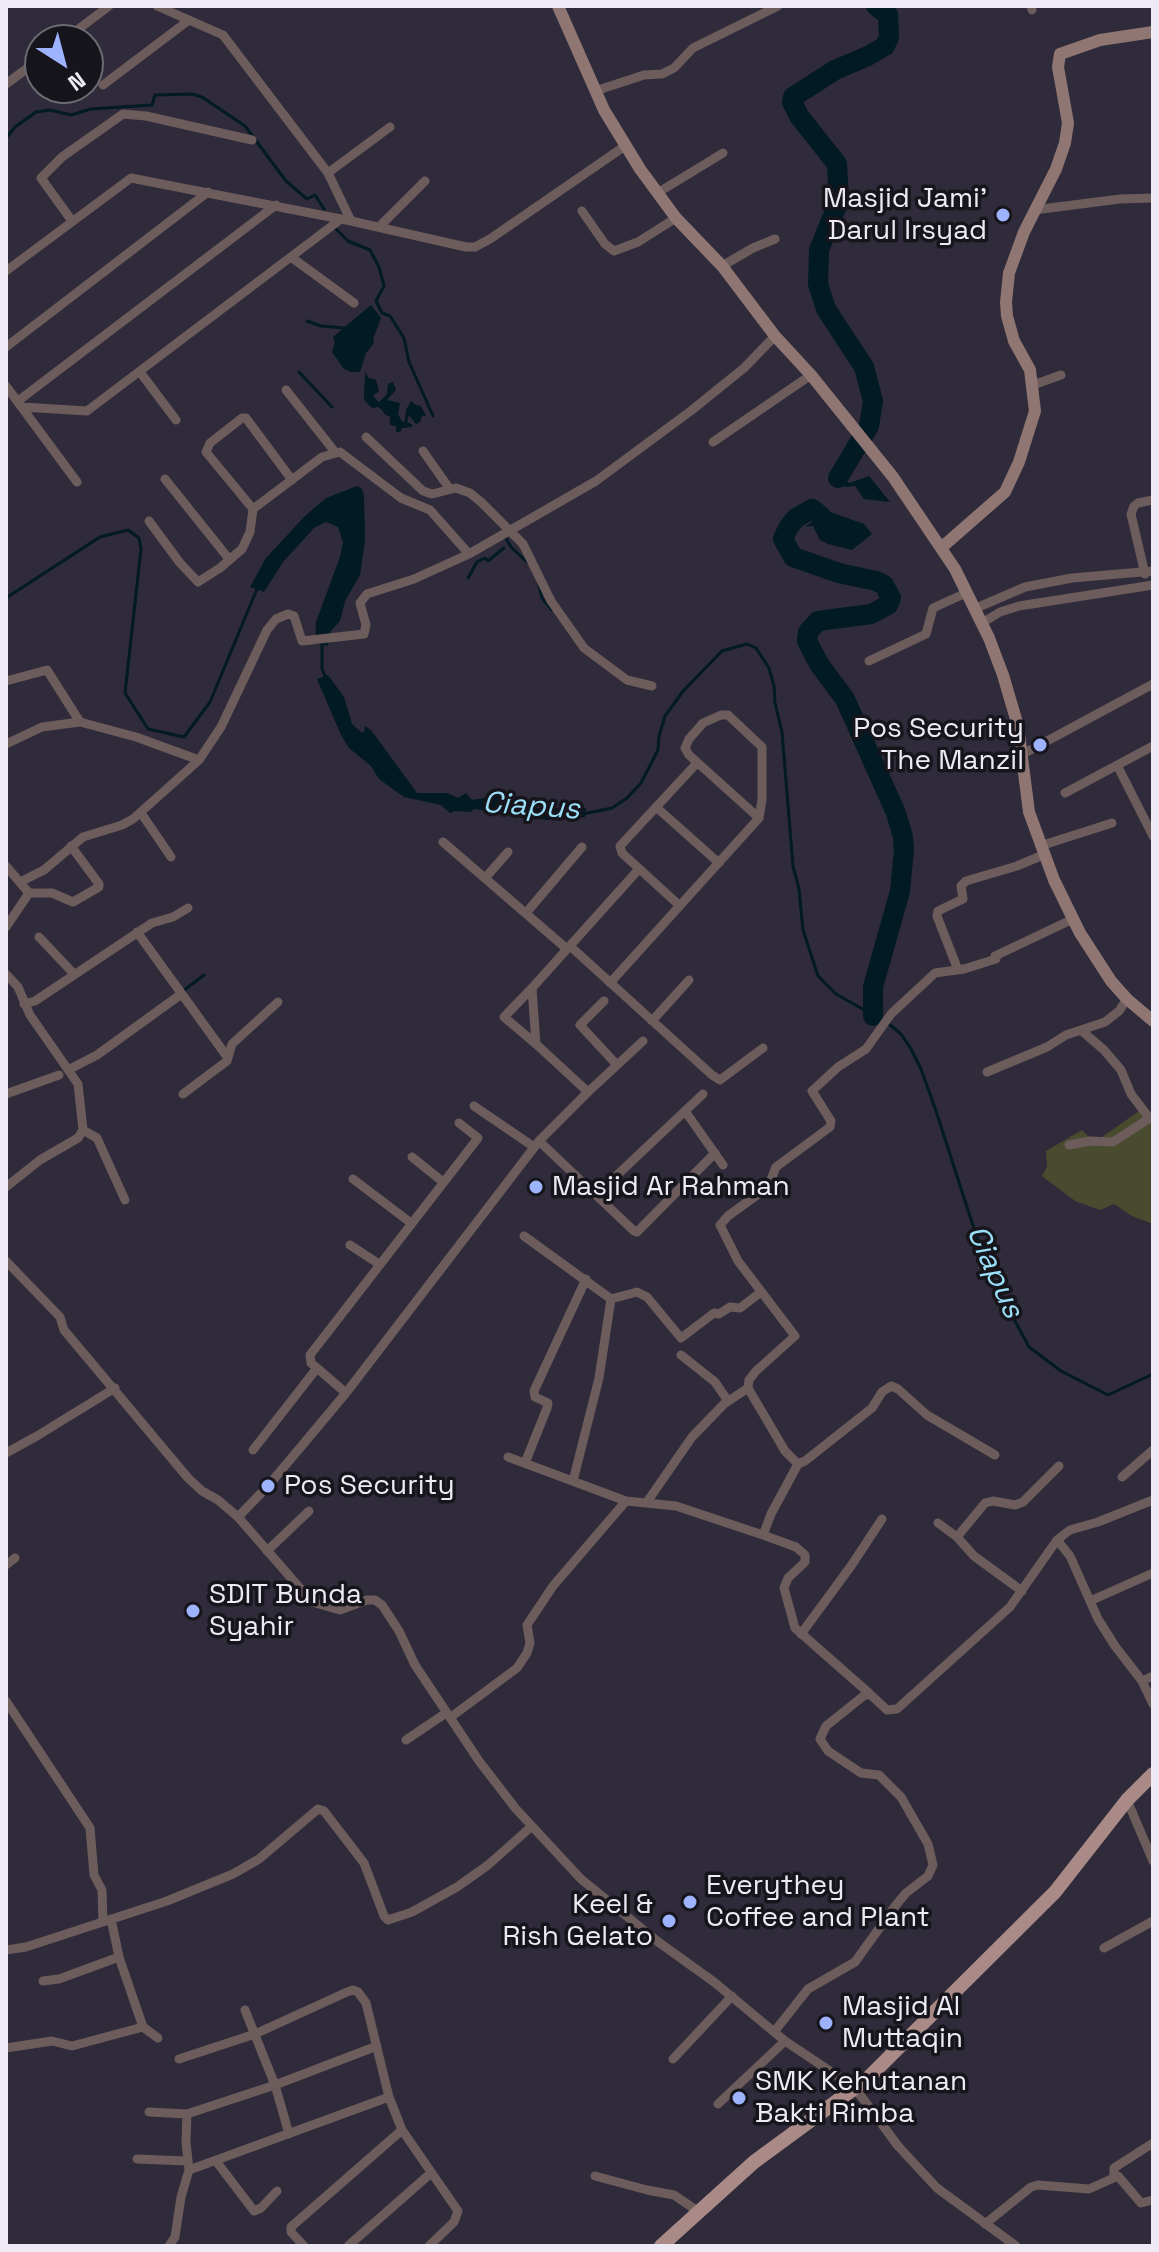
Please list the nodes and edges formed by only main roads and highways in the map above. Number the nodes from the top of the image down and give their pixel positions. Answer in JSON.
{"nodes":[{"id":1,"x":1153,"y":1774,"type":"edge"},
{"id":2,"x":661,"y":2246,"type":"edge"}],
"edges":[{"from":1,"to":2,"type":"main road"}]}
